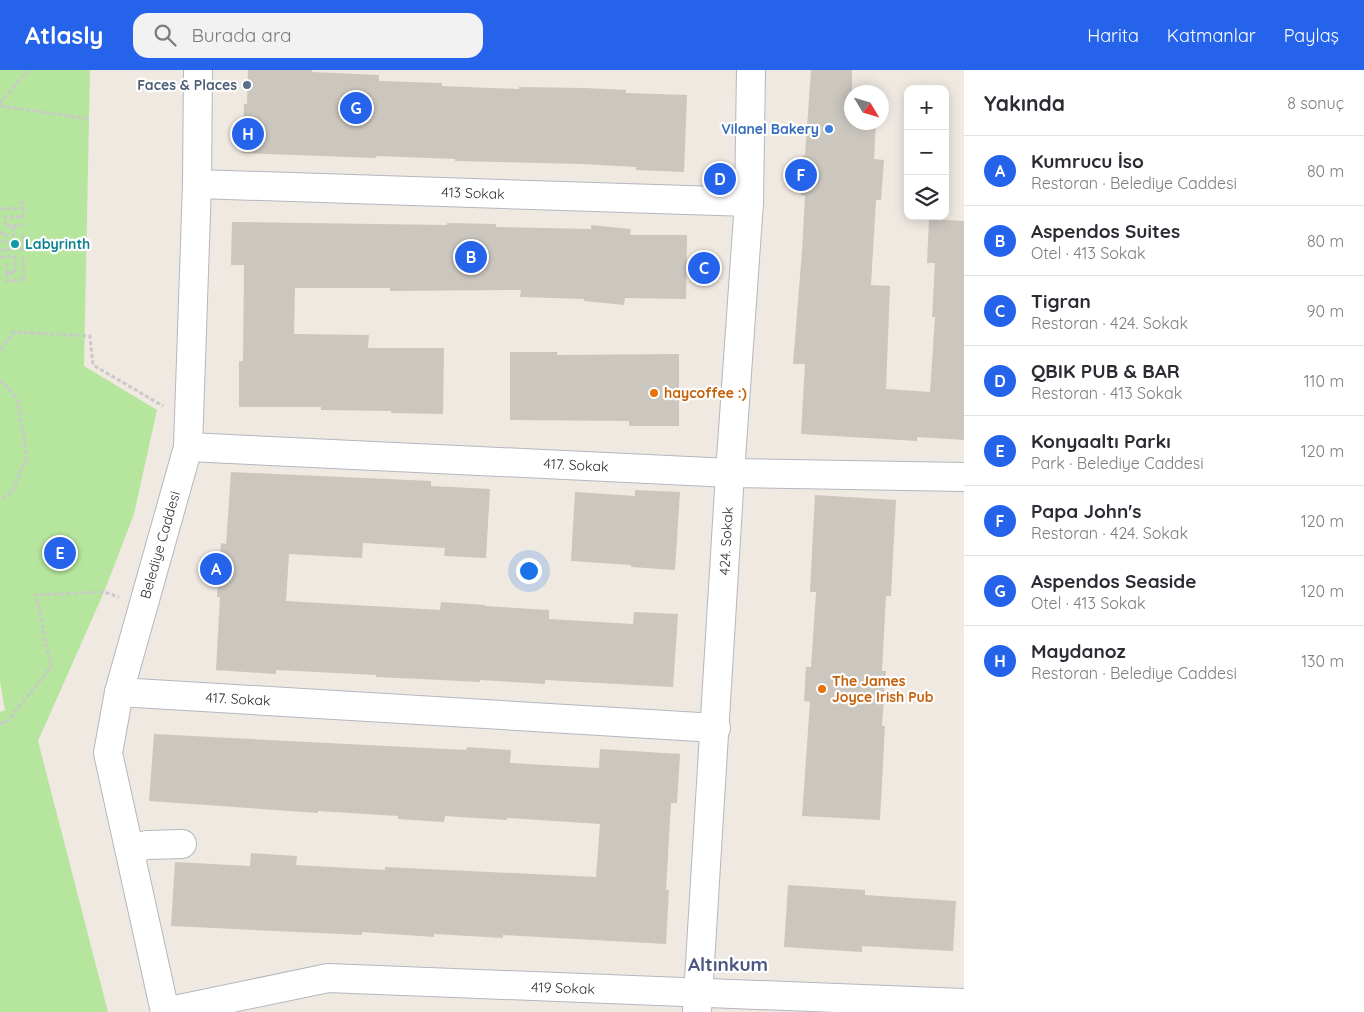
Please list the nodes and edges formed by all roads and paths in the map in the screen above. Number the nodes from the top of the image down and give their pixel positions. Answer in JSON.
{"nodes":[{"id":1,"x":29,"y":70,"type":"edge"},
{"id":2,"x":198,"y":70,"type":"edge"},
{"id":3,"x":751,"y":70,"type":"edge"},
{"id":4,"x":0,"y":104,"type":"edge"},
{"id":5,"x":90,"y":119,"type":"dead end"},
{"id":6,"x":197,"y":184,"type":"junction"},
{"id":7,"x":23,"y":200,"type":"dead end"},
{"id":8,"x":749,"y":202,"type":"junction"},
{"id":9,"x":23,"y":208,"type":"junction"},
{"id":10,"x":0,"y":209,"type":"edge"},
{"id":11,"x":23,"y":225,"type":"dead end"},
{"id":12,"x":13,"y":226,"type":"junction"},
{"id":13,"x":0,"y":233,"type":"edge"},
{"id":14,"x":23,"y":233,"type":"dead end"},
{"id":15,"x":0,"y":242,"type":"edge"},
{"id":16,"x":14,"y":249,"type":"junction"},
{"id":17,"x":0,"y":250,"type":"edge"},
{"id":18,"x":0,"y":257,"type":"edge"},
{"id":19,"x":23,"y":257,"type":"dead end"},
{"id":20,"x":7,"y":263,"type":"dead end"},
{"id":21,"x":7,"y":273,"type":"junction"},
{"id":22,"x":0,"y":350,"type":"edge"},
{"id":23,"x":0,"y":380,"type":"edge"},
{"id":24,"x":188,"y":434,"type":"junction"},
{"id":25,"x":730,"y":472,"type":"junction"},
{"id":26,"x":964,"y":477,"type":"edge"},
{"id":27,"x":0,"y":500,"type":"edge"},
{"id":28,"x":144,"y":604,"type":"junction"},
{"id":29,"x":119,"y":692,"type":"junction"},
{"id":30,"x":0,"y":723,"type":"edge"},
{"id":31,"x":716,"y":728,"type":"junction"},
{"id":32,"x":182,"y":844,"type":"dead end"},
{"id":33,"x":130,"y":849,"type":"junction"},
{"id":34,"x":698,"y":1003,"type":"edge"},
{"id":35,"x":964,"y":1003,"type":"edge"},
{"id":36,"x":165,"y":1012,"type":"edge"}],
"edges":[{"from":1,"to":4,"type":"path"},
{"from":2,"to":6,"type":"street","name":"Belediye Caddesi"},
{"from":3,"to":8,"type":"street","name":"424. Sokak"},
{"from":4,"to":5,"type":"path"},
{"from":6,"to":8,"type":"street","name":"413 Sokak"},
{"from":6,"to":24,"type":"street","name":"Belediye Caddesi"},
{"from":7,"to":9,"type":"path"},
{"from":8,"to":25,"type":"street","name":"424. Sokak"},
{"from":9,"to":10,"type":"path"},
{"from":9,"to":12,"type":"path"},
{"from":11,"to":12,"type":"path"},
{"from":12,"to":16,"type":"path"},
{"from":13,"to":15,"type":"path"},
{"from":14,"to":16,"type":"path"},
{"from":16,"to":17,"type":"path"},
{"from":18,"to":21,"type":"path"},
{"from":19,"to":21,"type":"path"},
{"from":20,"to":21,"type":"path"},
{"from":22,"to":24,"type":"path"},
{"from":23,"to":27,"type":"path"},
{"from":24,"to":25,"type":"street","name":"417. Sokak"},
{"from":24,"to":28,"type":"street","name":"Belediye Caddesi"},
{"from":25,"to":26,"type":"street","name":"417. Sokak"},
{"from":25,"to":31,"type":"street","name":"424. Sokak"},
{"from":28,"to":29,"type":"street","name":"Belediye Caddesi"},
{"from":28,"to":30,"type":"path"},
{"from":29,"to":31,"type":"street","name":"417. Sokak"},
{"from":29,"to":33,"type":"street","name":"Belediye Caddesi"},
{"from":31,"to":34,"type":"street","name":"424. Sokak"},
{"from":32,"to":33,"type":"street"},
{"from":33,"to":36,"type":"street","name":"Belediye Caddesi"},
{"from":34,"to":35,"type":"street","name":"419 Sokak"},
{"from":34,"to":36,"type":"street","name":"419 Sokak"}]}
